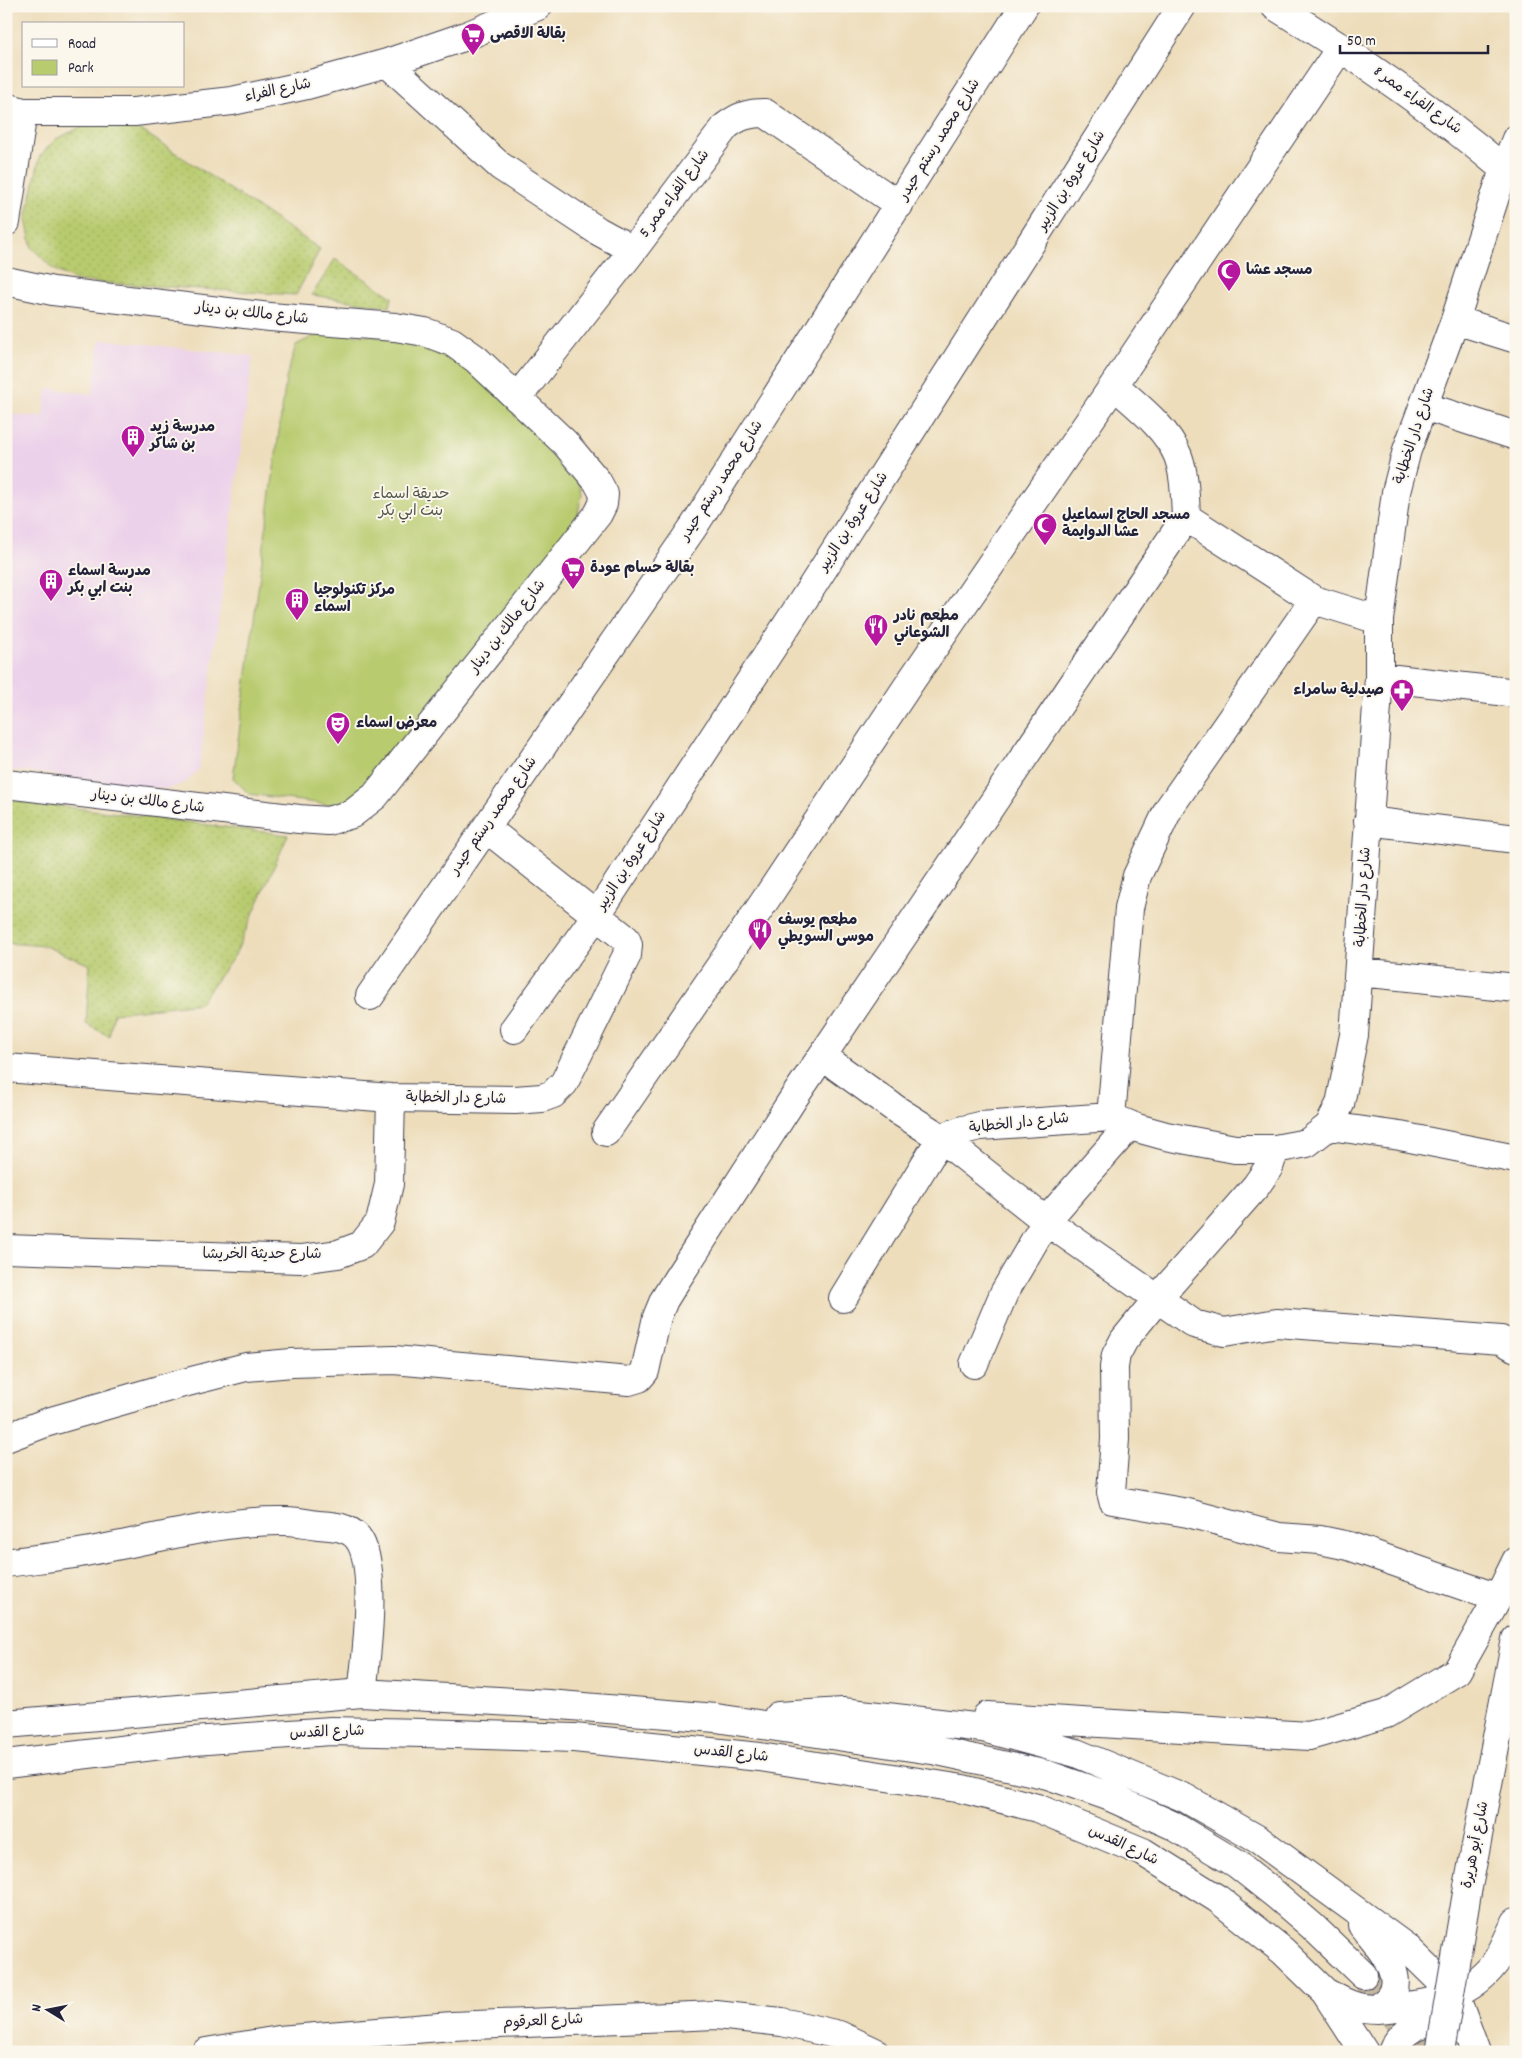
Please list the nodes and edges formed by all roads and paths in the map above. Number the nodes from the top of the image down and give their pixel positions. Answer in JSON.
{"nodes":[{"id":1,"x":538,"y":6,"type":"edge"},
{"id":2,"x":1024,"y":6,"type":"edge"},
{"id":3,"x":1182,"y":6,"type":"edge"},
{"id":4,"x":1275,"y":6,"type":"edge"},
{"id":5,"x":1341,"y":47,"type":"junction"},
{"id":6,"x":387,"y":63,"type":"junction"},
{"id":7,"x":15,"y":110,"type":"edge"},
{"id":8,"x":1516,"y":138,"type":"edge"},
{"id":9,"x":1504,"y":169,"type":"junction"},
{"id":10,"x":899,"y":205,"type":"junction"},
{"id":11,"x":6,"y":222,"type":"edge"},
{"id":12,"x":633,"y":250,"type":"junction"},
{"id":13,"x":6,"y":281,"type":"edge"},
{"id":14,"x":1455,"y":320,"type":"junction"},
{"id":15,"x":1516,"y":339,"type":"edge"},
{"id":16,"x":1114,"y":385,"type":"junction"},
{"id":17,"x":517,"y":398,"type":"junction"},
{"id":18,"x":1424,"y":406,"type":"junction"},
{"id":19,"x":1516,"y":436,"type":"edge"},
{"id":20,"x":1186,"y":517,"type":"junction"},
{"id":21,"x":1314,"y":600,"type":"junction"},
{"id":22,"x":1379,"y":620,"type":"junction"},
{"id":23,"x":1379,"y":677,"type":"junction"},
{"id":24,"x":1516,"y":693,"type":"edge"},
{"id":25,"x":6,"y":784,"type":"edge"},
{"id":26,"x":1368,"y":821,"type":"junction"},
{"id":27,"x":486,"y":828,"type":"junction"},
{"id":28,"x":1516,"y":839,"type":"edge"},
{"id":29,"x":596,"y":916,"type":"junction"},
{"id":30,"x":1360,"y":972,"type":"junction"},
{"id":31,"x":1516,"y":988,"type":"edge"},
{"id":32,"x":370,"y":996,"type":"dead end"},
{"id":33,"x":514,"y":1029,"type":"dead end"},
{"id":34,"x":822,"y":1056,"type":"junction"},
{"id":35,"x":6,"y":1068,"type":"edge"},
{"id":36,"x":391,"y":1098,"type":"junction"},
{"id":37,"x":1120,"y":1121,"type":"junction"},
{"id":38,"x":1329,"y":1126,"type":"junction"},
{"id":39,"x":606,"y":1132,"type":"dead end"},
{"id":40,"x":941,"y":1138,"type":"junction"},
{"id":41,"x":1275,"y":1149,"type":"junction"},
{"id":42,"x":1516,"y":1159,"type":"edge"},
{"id":43,"x":1046,"y":1221,"type":"junction"},
{"id":44,"x":9,"y":1253,"type":"edge"},
{"id":45,"x":843,"y":1298,"type":"dead end"},
{"id":46,"x":1158,"y":1298,"type":"junction"},
{"id":47,"x":1511,"y":1341,"type":"edge"},
{"id":48,"x":974,"y":1364,"type":"dead end"},
{"id":49,"x":6,"y":1438,"type":"edge"},
{"id":50,"x":1516,"y":1561,"type":"edge"},
{"id":51,"x":6,"y":1563,"type":"edge"},
{"id":52,"x":1498,"y":1598,"type":"junction"},
{"id":53,"x":1516,"y":1639,"type":"edge"},
{"id":54,"x":362,"y":1693,"type":"junction"},
{"id":55,"x":843,"y":1712,"type":"junction"},
{"id":56,"x":716,"y":1718,"type":"junction"},
{"id":57,"x":6,"y":1724,"type":"edge"},
{"id":58,"x":6,"y":1764,"type":"edge"},
{"id":59,"x":1341,"y":1899,"type":"junction"},
{"id":60,"x":1516,"y":1922,"type":"edge"},
{"id":61,"x":1363,"y":1975,"type":"tunnel mouth"},
{"id":62,"x":1325,"y":1992,"type":"junction"},
{"id":63,"x":1455,"y":1996,"type":"junction"},
{"id":64,"x":1378,"y":2008,"type":"junction"},
{"id":65,"x":1473,"y":2044,"type":"edge"},
{"id":66,"x":206,"y":2052,"type":"edge"},
{"id":67,"x":875,"y":2052,"type":"edge"},
{"id":68,"x":1364,"y":2052,"type":"edge"},
{"id":69,"x":1392,"y":2052,"type":"edge"},
{"id":70,"x":1440,"y":2052,"type":"edge"}],
"edges":[{"from":1,"to":6,"type":"main road","name":"شارع الفراء"},
{"from":2,"to":10,"type":"main road","name":"شارع محمد رستم حيدر"},
{"from":3,"to":29,"type":"main road","name":"شارع عروة بن الزبير"},
{"from":4,"to":5,"type":"main road","name":"شارع الفراء ممر 8"},
{"from":5,"to":9,"type":"main road","name":"شارع الفراء ممر 8"},
{"from":5,"to":16,"type":"main road"},
{"from":6,"to":7,"type":"main road","name":"شارع الفراء"},
{"from":6,"to":12,"type":"main road","name":"شارع الفراء ممر 5"},
{"from":7,"to":11,"type":"main road"},
{"from":8,"to":9,"type":"main road","name":"شارع دار الخطابة"},
{"from":9,"to":14,"type":"main road","name":"شارع دار الخطابة"},
{"from":10,"to":12,"type":"main road","name":"شارع الفراء ممر 5"},
{"from":10,"to":27,"type":"main road","name":"شارع محمد رستم حيدر"},
{"from":12,"to":17,"type":"main road"},
{"from":13,"to":17,"type":"main road","name":"شارع مالك بن دينار"},
{"from":14,"to":15,"type":"main road"},
{"from":14,"to":18,"type":"main road","name":"شارع دار الخطابة"},
{"from":16,"to":20,"type":"main road"},
{"from":16,"to":39,"type":"main road"},
{"from":17,"to":25,"type":"main road","name":"شارع مالك بن دينار"},
{"from":18,"to":19,"type":"main road"},
{"from":18,"to":22,"type":"main road","name":"شارع دار الخطابة"},
{"from":20,"to":21,"type":"main road"},
{"from":20,"to":34,"type":"main road"},
{"from":21,"to":22,"type":"main road"},
{"from":21,"to":37,"type":"main road"},
{"from":22,"to":23,"type":"main road","name":"شارع دار الخطابة"},
{"from":23,"to":24,"type":"main road"},
{"from":23,"to":26,"type":"main road","name":"شارع دار الخطابة"},
{"from":26,"to":28,"type":"main road"},
{"from":26,"to":30,"type":"main road","name":"شارع دار الخطابة"},
{"from":27,"to":29,"type":"main road","name":"شارع دار الخطابة"},
{"from":27,"to":32,"type":"main road","name":"شارع محمد رستم حيدر"},
{"from":29,"to":33,"type":"main road","name":"شارع عروة بن الزبير"},
{"from":29,"to":36,"type":"main road","name":"شارع دار الخطابة"},
{"from":30,"to":31,"type":"main road"},
{"from":30,"to":38,"type":"main road","name":"شارع دار الخطابة"},
{"from":34,"to":40,"type":"main road"},
{"from":34,"to":49,"type":"main road"},
{"from":35,"to":36,"type":"main road","name":"شارع دار الخطابة"},
{"from":36,"to":44,"type":"main road","name":"شارع حديثة الخريشا"},
{"from":37,"to":40,"type":"main road","name":"شارع دار الخطابة"},
{"from":37,"to":41,"type":"main road","name":"شارع دار الخطابة"},
{"from":37,"to":43,"type":"main road"},
{"from":38,"to":41,"type":"main road","name":"شارع دار الخطابة"},
{"from":38,"to":42,"type":"main road"},
{"from":40,"to":43,"type":"main road"},
{"from":40,"to":45,"type":"main road"},
{"from":41,"to":46,"type":"main road"},
{"from":43,"to":46,"type":"main road"},
{"from":43,"to":48,"type":"main road"},
{"from":46,"to":47,"type":"main road"},
{"from":46,"to":52,"type":"main road"},
{"from":50,"to":52,"type":"main road"},
{"from":51,"to":54,"type":"main road"},
{"from":52,"to":55,"type":"main road"},
{"from":53,"to":70,"type":"main road","name":"شارع أبو هريرة","bridge":true},
{"from":54,"to":56,"type":"main road","name":"شارع القدس"},
{"from":54,"to":57,"type":"main road","name":"شارع القدس"},
{"from":55,"to":56,"type":"main road"},
{"from":55,"to":59,"type":"main road"},
{"from":56,"to":61,"type":"main road","name":"شارع القدس"},
{"from":58,"to":62,"type":"main road","name":"شارع القدس"},
{"from":59,"to":63,"type":"main road"},
{"from":59,"to":64,"type":"main road"},
{"from":60,"to":63,"type":"main road"},
{"from":62,"to":64,"type":"main road"},
{"from":62,"to":68,"type":"main road","name":"شارع القدس"},
{"from":63,"to":64,"type":"main road"},
{"from":63,"to":65,"type":"main road"},
{"from":65,"to":69,"type":"main road"},
{"from":66,"to":67,"type":"main road","name":"شارع العرقوم"}]}
